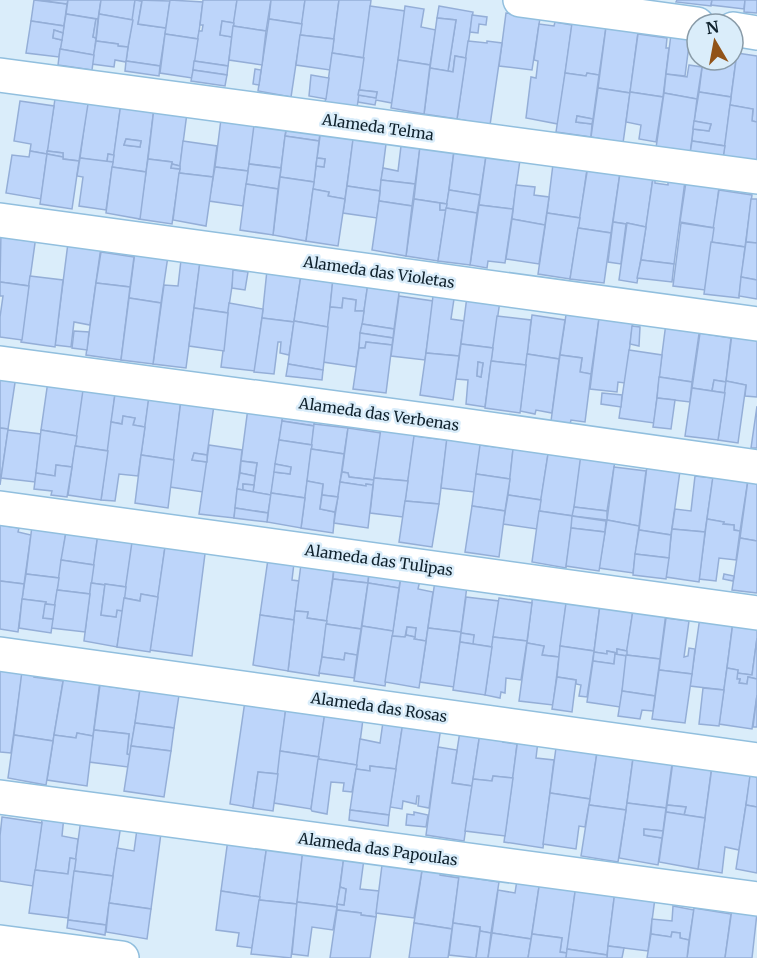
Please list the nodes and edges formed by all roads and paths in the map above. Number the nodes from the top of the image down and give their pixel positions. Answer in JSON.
{"nodes":[{"id":1,"x":520,"y":0,"type":"edge"},
{"id":2,"x":685,"y":22,"type":"edge"},
{"id":3,"x":0,"y":75,"type":"edge"},
{"id":4,"x":757,"y":177,"type":"edge"},
{"id":5,"x":0,"y":220,"type":"edge"},
{"id":6,"x":757,"y":324,"type":"edge"},
{"id":7,"x":0,"y":363,"type":"edge"},
{"id":8,"x":757,"y":467,"type":"edge"},
{"id":9,"x":0,"y":508,"type":"edge"},
{"id":10,"x":757,"y":613,"type":"edge"},
{"id":11,"x":0,"y":654,"type":"edge"},
{"id":12,"x":757,"y":760,"type":"edge"},
{"id":13,"x":0,"y":796,"type":"edge"},
{"id":14,"x":757,"y":899,"type":"edge"},
{"id":15,"x":0,"y":942,"type":"edge"},
{"id":16,"x":122,"y":958,"type":"edge"}],
"edges":[{"from":1,"to":2,"type":"street"},
{"from":3,"to":4,"type":"street","name":"Alameda Telma"},
{"from":5,"to":6,"type":"street","name":"Alameda das Violetas"},
{"from":7,"to":8,"type":"street","name":"Alameda das Verbenas"},
{"from":9,"to":10,"type":"street","name":"Alameda das Tulipas"},
{"from":11,"to":12,"type":"street","name":"Alameda das Rosas"},
{"from":13,"to":14,"type":"street","name":"Alameda das Papoulas"},
{"from":15,"to":16,"type":"street"}]}
